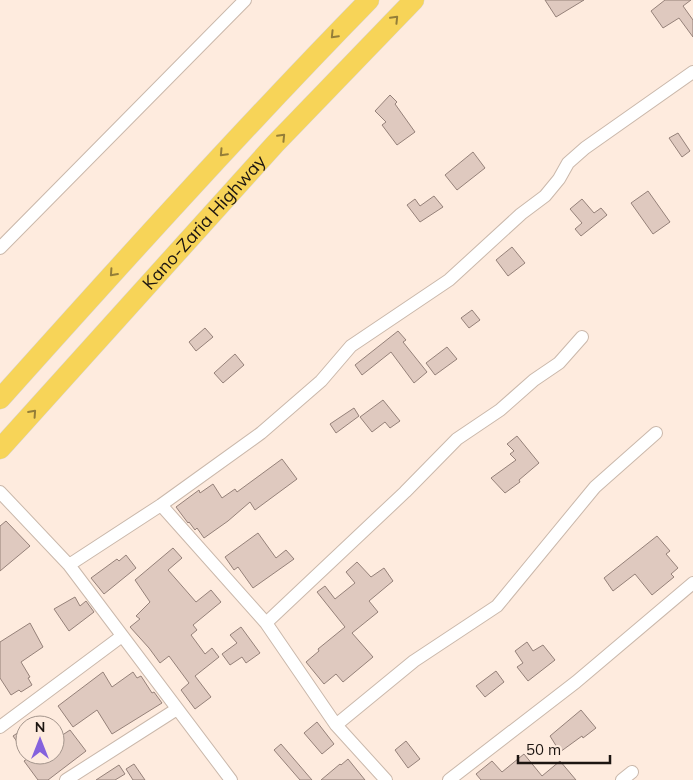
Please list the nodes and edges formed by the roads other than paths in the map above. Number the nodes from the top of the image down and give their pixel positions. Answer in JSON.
{"nodes":[{"id":1,"x":245,"y":0,"type":"edge"},
{"id":2,"x":368,"y":0,"type":"edge"},
{"id":3,"x":414,"y":0,"type":"edge"},
{"id":4,"x":693,"y":72,"type":"edge"},
{"id":5,"x":0,"y":248,"type":"edge"},
{"id":6,"x":582,"y":337,"type":"dead end"},
{"id":7,"x":0,"y":399,"type":"edge"},
{"id":8,"x":656,"y":433,"type":"dead end"},
{"id":9,"x":0,"y":449,"type":"edge"},
{"id":10,"x":0,"y":492,"type":"edge"},
{"id":11,"x":161,"y":505,"type":"junction"},
{"id":12,"x":69,"y":565,"type":"junction"},
{"id":13,"x":693,"y":583,"type":"edge"},
{"id":14,"x":266,"y":623,"type":"junction"},
{"id":15,"x":122,"y":636,"type":"junction"},
{"id":16,"x":177,"y":709,"type":"junction"},
{"id":17,"x":336,"y":725,"type":"junction"},
{"id":18,"x":0,"y":727,"type":"edge"},
{"id":19,"x":66,"y":780,"type":"edge"},
{"id":20,"x":231,"y":780,"type":"edge"},
{"id":21,"x":386,"y":780,"type":"edge"},
{"id":22,"x":449,"y":780,"type":"edge"}],
"edges":[{"from":1,"to":5,"type":"street"},
{"from":2,"to":7,"type":"highway","name":"Kano-Zaria Highway","one_way":true},
{"from":9,"to":3,"type":"highway","name":"Kano-Zaria Highway","one_way":true},
{"from":4,"to":11,"type":"street"},
{"from":6,"to":14,"type":"street"},
{"from":8,"to":17,"type":"street"},
{"from":10,"to":12,"type":"street"},
{"from":11,"to":12,"type":"street"},
{"from":11,"to":14,"type":"street"},
{"from":12,"to":15,"type":"street"},
{"from":13,"to":22,"type":"street"},
{"from":14,"to":17,"type":"street"},
{"from":15,"to":16,"type":"street"},
{"from":15,"to":18,"type":"street"},
{"from":16,"to":19,"type":"street"},
{"from":16,"to":20,"type":"street"},
{"from":17,"to":21,"type":"street"}]}
